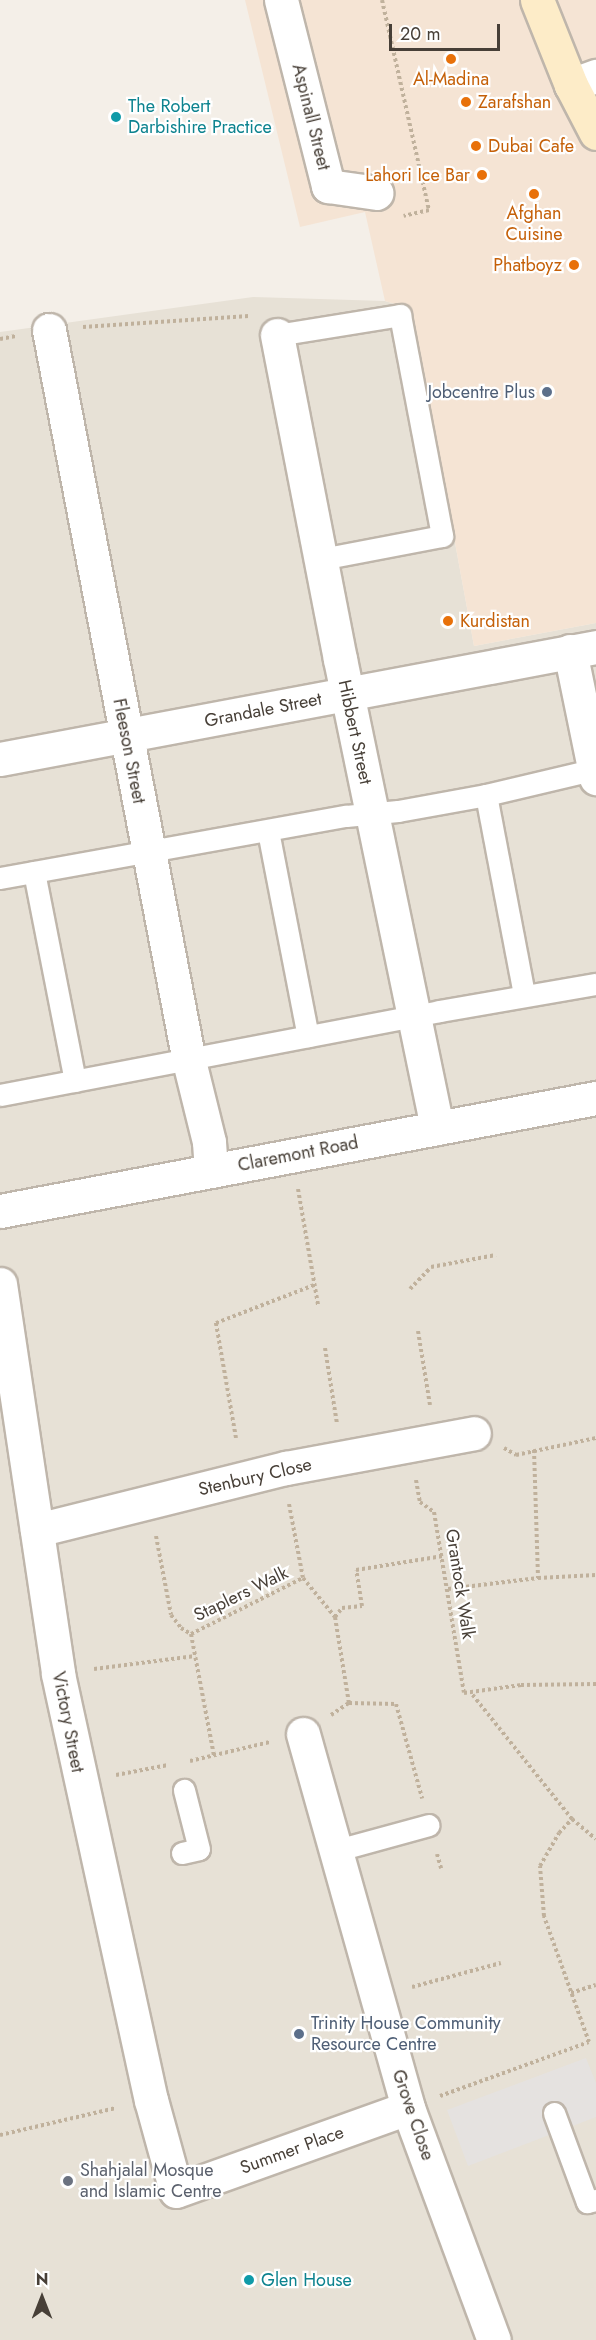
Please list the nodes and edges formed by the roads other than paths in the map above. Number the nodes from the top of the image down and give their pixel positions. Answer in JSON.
{"nodes":[{"id":1,"x":281,"y":0,"type":"edge"},
{"id":2,"x":537,"y":0,"type":"edge"},
{"id":3,"x":583,"y":81,"type":"edge"},
{"id":4,"x":596,"y":133,"type":"edge"},
{"id":5,"x":377,"y":193,"type":"dead end"},
{"id":6,"x":49,"y":330,"type":"road end"},
{"id":7,"x":277,"y":335,"type":"joint"},
{"id":8,"x":321,"y":559,"type":"junction"},
{"id":9,"x":583,"y":649,"type":"edge"},
{"id":10,"x":347,"y":693,"type":"junction"},
{"id":11,"x":127,"y":735,"type":"junction"},
{"id":12,"x":0,"y":759,"type":"edge"},
{"id":13,"x":595,"y":772,"type":"edge"},
{"id":14,"x":486,"y":795,"type":"junction"},
{"id":15,"x":372,"y":814,"type":"junction"},
{"id":16,"x":268,"y":831,"type":"junction"},
{"id":17,"x":148,"y":852,"type":"junction"},
{"id":18,"x":34,"y":872,"type":"junction"},
{"id":19,"x":0,"y":878,"type":"edge"},
{"id":20,"x":596,"y":984,"type":"edge"},
{"id":21,"x":524,"y":995,"type":"junction"},
{"id":22,"x":412,"y":1016,"type":"junction"},
{"id":23,"x":308,"y":1036,"type":"junction"},
{"id":24,"x":189,"y":1061,"type":"junction"},
{"id":25,"x":75,"y":1081,"type":"junction"},
{"id":26,"x":0,"y":1095,"type":"edge"},
{"id":27,"x":596,"y":1098,"type":"edge"},
{"id":28,"x":437,"y":1128,"type":"junction"},
{"id":29,"x":212,"y":1171,"type":"junction"},
{"id":30,"x":0,"y":1211,"type":"edge"},
{"id":31,"x":0,"y":1284,"type":"edge"},
{"id":32,"x":474,"y":1433,"type":"road end"},
{"id":33,"x":37,"y":1530,"type":"junction"},
{"id":34,"x":303,"y":1734,"type":"road end"},
{"id":35,"x":184,"y":1790,"type":"dead end"},
{"id":36,"x":429,"y":1825,"type":"road end"},
{"id":37,"x":334,"y":1851,"type":"junction"},
{"id":38,"x":182,"y":1852,"type":"dead end"},
{"id":39,"x":408,"y":2108,"type":"junction"},
{"id":40,"x":554,"y":2113,"type":"dead end"},
{"id":41,"x":166,"y":2155,"type":"joint"},
{"id":42,"x":596,"y":2200,"type":"edge"},
{"id":43,"x":494,"y":2340,"type":"edge"}],
"edges":[{"from":1,"to":5,"type":"street","name":"Aspinall Street"},
{"from":2,"to":3,"type":"main road"},
{"from":3,"to":4,"type":"main road"},
{"from":6,"to":11,"type":"street","name":"Fleeson Street"},
{"from":7,"to":8,"type":"street","name":"Hibbert Street"},
{"from":7,"to":8,"type":"lane"},
{"from":8,"to":10,"type":"street","name":"Hibbert Street"},
{"from":9,"to":10,"type":"street","name":"Grandale Street"},
{"from":9,"to":13,"type":"street"},
{"from":10,"to":11,"type":"street","name":"Grandale Street"},
{"from":10,"to":15,"type":"street","name":"Hibbert Street"},
{"from":11,"to":12,"type":"street","name":"Grandale Street"},
{"from":11,"to":17,"type":"street","name":"Fleeson Street"},
{"from":13,"to":14,"type":"lane"},
{"from":14,"to":15,"type":"lane"},
{"from":14,"to":21,"type":"lane"},
{"from":15,"to":16,"type":"lane"},
{"from":15,"to":22,"type":"street","name":"Hibbert Street"},
{"from":16,"to":17,"type":"lane"},
{"from":16,"to":23,"type":"lane"},
{"from":17,"to":18,"type":"lane"},
{"from":17,"to":24,"type":"street","name":"Fleeson Street"},
{"from":18,"to":19,"type":"lane"},
{"from":18,"to":25,"type":"lane"},
{"from":20,"to":21,"type":"lane"},
{"from":21,"to":22,"type":"lane"},
{"from":22,"to":23,"type":"lane"},
{"from":22,"to":28,"type":"street","name":"Hibbert Street"},
{"from":23,"to":24,"type":"lane"},
{"from":24,"to":25,"type":"lane"},
{"from":24,"to":29,"type":"street","name":"Fleeson Street"},
{"from":25,"to":26,"type":"lane"},
{"from":27,"to":28,"type":"street","name":"Claremont Road"},
{"from":28,"to":29,"type":"street","name":"Claremont Road"},
{"from":29,"to":30,"type":"street","name":"Claremont Road"},
{"from":31,"to":33,"type":"street","name":"Victory Street"},
{"from":32,"to":33,"type":"street","name":"Stenbury Close"},
{"from":33,"to":41,"type":"street","name":"Victory Street"},
{"from":34,"to":37,"type":"street","name":"Grove Close"},
{"from":35,"to":38,"type":"lane"},
{"from":36,"to":37,"type":"lane"},
{"from":37,"to":39,"type":"street","name":"Grove Close"},
{"from":39,"to":41,"type":"street","name":"Summer Place"},
{"from":39,"to":43,"type":"street","name":"Grove Close"},
{"from":40,"to":42,"type":"lane"}]}
